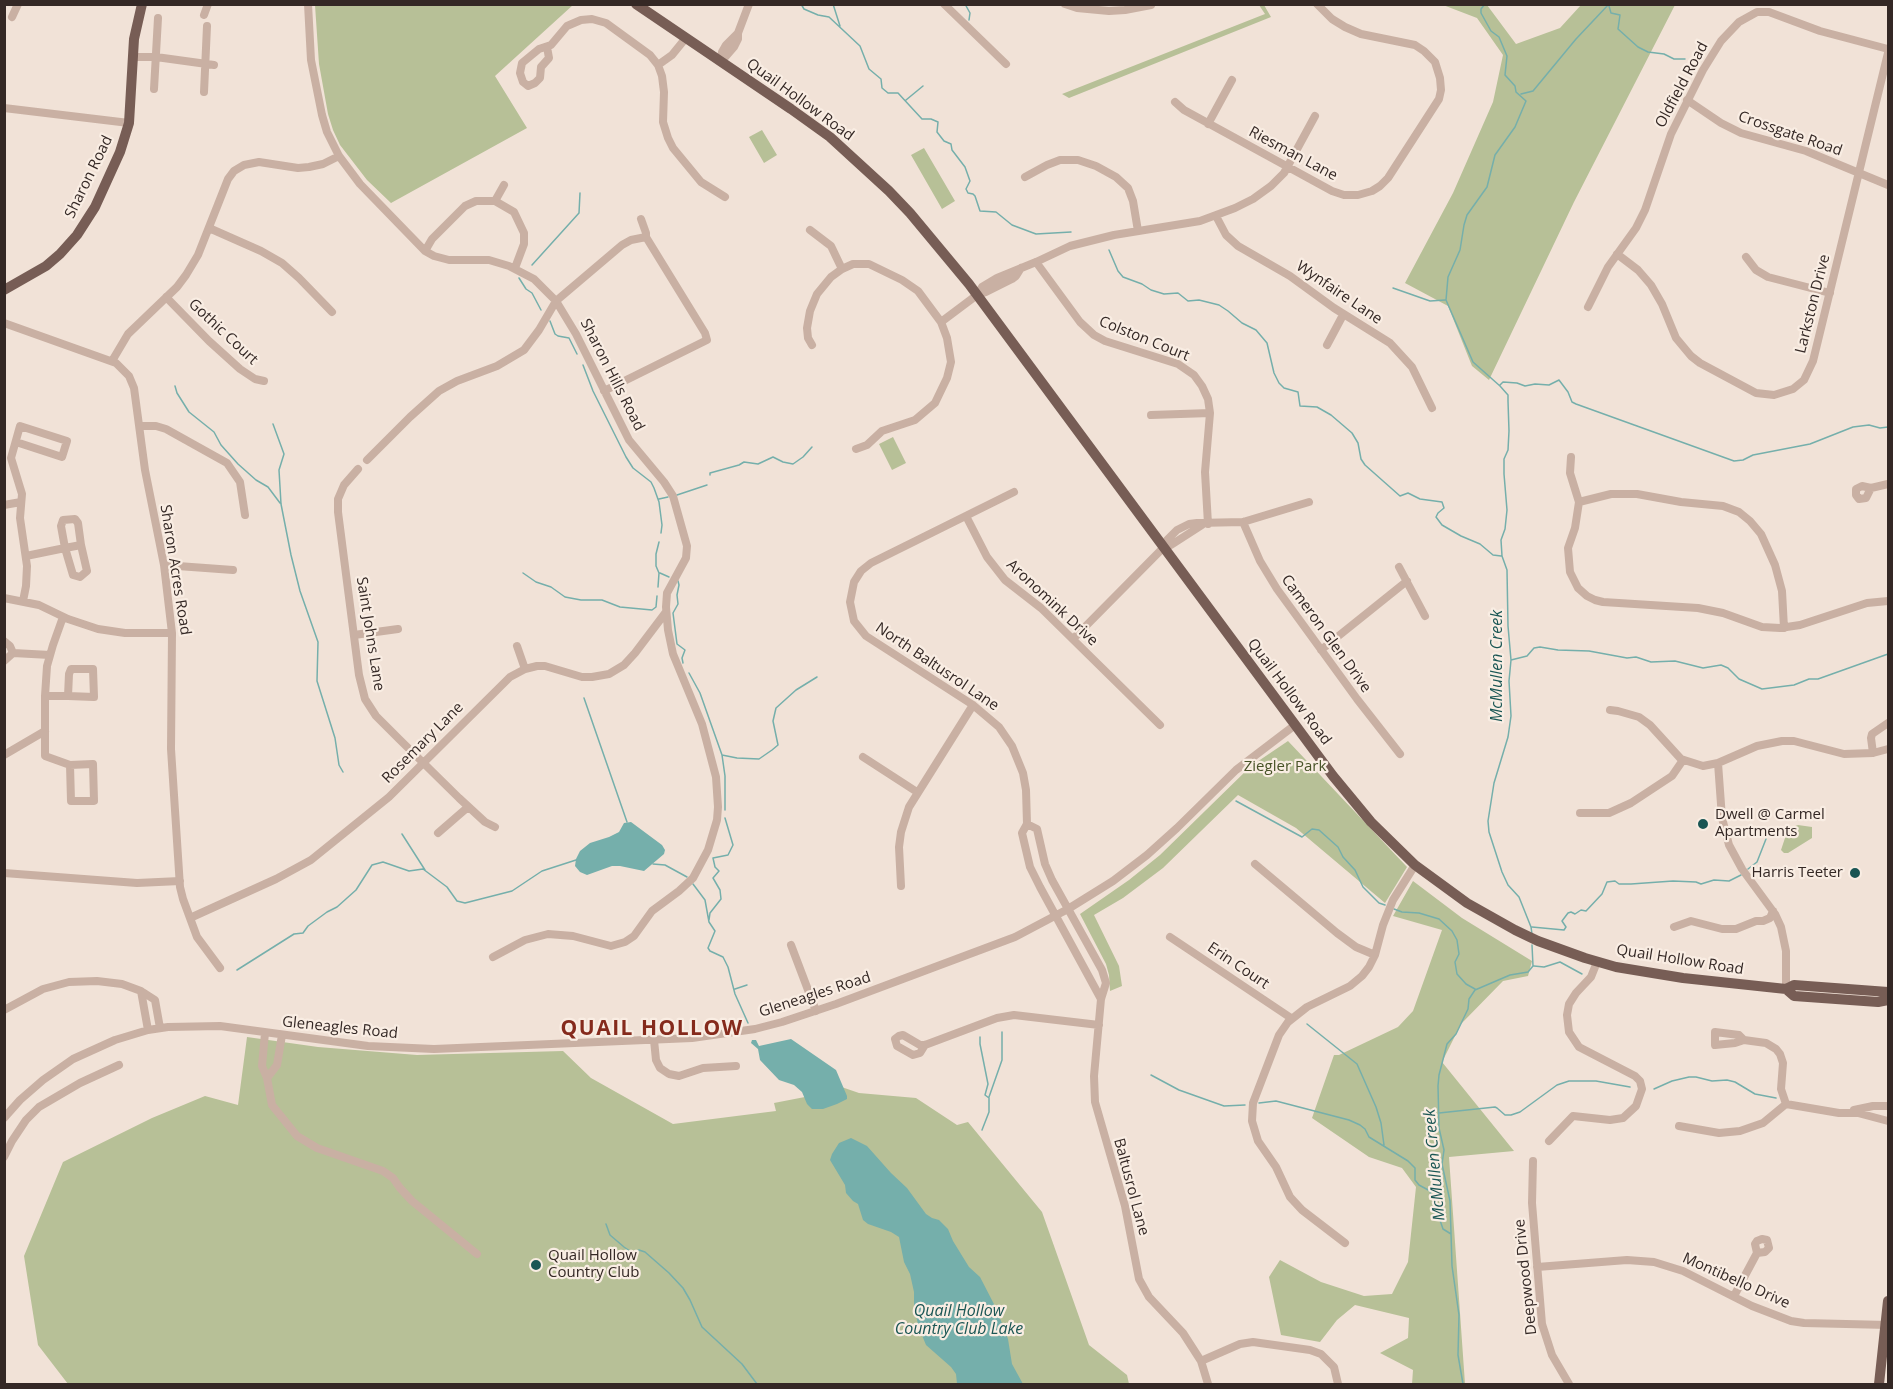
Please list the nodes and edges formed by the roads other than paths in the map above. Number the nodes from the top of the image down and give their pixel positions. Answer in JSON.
{"nodes":[{"id":1,"x":18,"y":4,"type":"edge"},
{"id":2,"x":142,"y":4,"type":"edge"},
{"id":3,"x":208,"y":4,"type":"edge"},
{"id":4,"x":308,"y":4,"type":"edge"},
{"id":5,"x":636,"y":4,"type":"edge"},
{"id":6,"x":749,"y":4,"type":"edge"},
{"id":7,"x":944,"y":4,"type":"edge"},
{"id":8,"x":1065,"y":4,"type":"edge"},
{"id":9,"x":1317,"y":4,"type":"edge"},
{"id":10,"x":1151,"y":5,"type":"edge"},
{"id":11,"x":204,"y":15,"type":"dead end"},
{"id":12,"x":12,"y":17,"type":"dead end"},
{"id":13,"x":159,"y":18,"type":"dead end"},
{"id":14,"x":207,"y":26,"type":"dead end"},
{"id":15,"x":685,"y":39,"type":"junction"},
{"id":16,"x":547,"y":47,"type":"junction"},
{"id":17,"x":1888,"y":49,"type":"edge"},
{"id":18,"x":1888,"y":54,"type":"edge"},
{"id":19,"x":133,"y":57,"type":"junction"},
{"id":20,"x":156,"y":57,"type":"junction"},
{"id":21,"x":721,"y":62,"type":"junction"},
{"id":22,"x":1006,"y":64,"type":"dead end"},
{"id":23,"x":210,"y":65,"type":"junction"},
{"id":24,"x":658,"y":65,"type":"junction"},
{"id":25,"x":1232,"y":80,"type":"dead end"},
{"id":26,"x":154,"y":89,"type":"dead end"},
{"id":27,"x":204,"y":92,"type":"dead end"},
{"id":28,"x":1687,"y":100,"type":"junction"},
{"id":29,"x":1175,"y":102,"type":"dead end"},
{"id":30,"x":4,"y":108,"type":"edge"},
{"id":31,"x":1315,"y":116,"type":"dead end"},
{"id":32,"x":129,"y":123,"type":"junction"},
{"id":33,"x":1209,"y":124,"type":"junction"},
{"id":34,"x":339,"y":156,"type":"junction"},
{"id":35,"x":1287,"y":166,"type":"junction"},
{"id":36,"x":1860,"y":173,"type":"junction"},
{"id":37,"x":1025,"y":177,"type":"dead end"},
{"id":38,"x":1888,"y":184,"type":"edge"},
{"id":39,"x":504,"y":185,"type":"dead end"},
{"id":40,"x":725,"y":197,"type":"dead end"},
{"id":41,"x":495,"y":201,"type":"junction"},
{"id":42,"x":1216,"y":216,"type":"junction"},
{"id":43,"x":641,"y":219,"type":"dead end"},
{"id":44,"x":209,"y":228,"type":"junction"},
{"id":45,"x":810,"y":230,"type":"dead end"},
{"id":46,"x":1138,"y":231,"type":"junction"},
{"id":47,"x":646,"y":237,"type":"junction"},
{"id":48,"x":425,"y":251,"type":"junction"},
{"id":49,"x":1617,"y":254,"type":"junction"},
{"id":50,"x":1746,"y":257,"type":"dead end"},
{"id":51,"x":1036,"y":262,"type":"junction"},
{"id":52,"x":515,"y":268,"type":"junction"},
{"id":53,"x":842,"y":269,"type":"junction"},
{"id":54,"x":4,"y":290,"type":"edge"},
{"id":55,"x":1830,"y":293,"type":"junction"},
{"id":56,"x":976,"y":295,"type":"junction"},
{"id":57,"x":166,"y":297,"type":"junction"},
{"id":58,"x":556,"y":301,"type":"junction"},
{"id":59,"x":1588,"y":307,"type":"dead end"},
{"id":60,"x":332,"y":312,"type":"dead end"},
{"id":61,"x":1343,"y":315,"type":"junction"},
{"id":62,"x":941,"y":322,"type":"junction"},
{"id":63,"x":4,"y":323,"type":"edge"},
{"id":64,"x":812,"y":345,"type":"dead end"},
{"id":65,"x":1328,"y":345,"type":"dead end"},
{"id":66,"x":112,"y":361,"type":"junction"},
{"id":67,"x":264,"y":381,"type":"dead end"},
{"id":68,"x":604,"y":391,"type":"junction"},
{"id":69,"x":1432,"y":408,"type":"dead end"},
{"id":70,"x":1210,"y":412,"type":"junction"},
{"id":71,"x":1151,"y":415,"type":"dead end"},
{"id":72,"x":140,"y":426,"type":"junction"},
{"id":73,"x":16,"y":441,"type":"junction"},
{"id":74,"x":856,"y":449,"type":"dead end"},
{"id":75,"x":1571,"y":457,"type":"dead end"},
{"id":76,"x":367,"y":460,"type":"dead end"},
{"id":77,"x":358,"y":469,"type":"dead end"},
{"id":78,"x":1888,"y":484,"type":"edge"},
{"id":79,"x":1871,"y":488,"type":"dead end"},
{"id":80,"x":1014,"y":492,"type":"dead end"},
{"id":81,"x":21,"y":498,"type":"junction"},
{"id":82,"x":1309,"y":502,"type":"dead end"},
{"id":83,"x":1580,"y":502,"type":"junction"},
{"id":84,"x":4,"y":505,"type":"edge"},
{"id":85,"x":245,"y":515,"type":"dead end"},
{"id":86,"x":966,"y":516,"type":"junction"},
{"id":87,"x":1243,"y":522,"type":"junction"},
{"id":88,"x":1205,"y":524,"type":"junction"},
{"id":89,"x":81,"y":545,"type":"junction"},
{"id":90,"x":1164,"y":547,"type":"junction"},
{"id":91,"x":65,"y":548,"type":"junction"},
{"id":92,"x":26,"y":556,"type":"junction"},
{"id":93,"x":164,"y":565,"type":"junction"},
{"id":94,"x":1399,"y":567,"type":"dead end"},
{"id":95,"x":233,"y":570,"type":"dead end"},
{"id":96,"x":1407,"y":582,"type":"junction"},
{"id":97,"x":4,"y":598,"type":"edge"},
{"id":98,"x":23,"y":601,"type":"junction"},
{"id":99,"x":1888,"y":601,"type":"edge"},
{"id":100,"x":666,"y":612,"type":"junction"},
{"id":101,"x":1425,"y":616,"type":"dead end"},
{"id":102,"x":63,"y":617,"type":"junction"},
{"id":103,"x":1784,"y":628,"type":"junction"},
{"id":104,"x":398,"y":629,"type":"dead end"},
{"id":105,"x":172,"y":633,"type":"junction"},
{"id":106,"x":354,"y":635,"type":"junction"},
{"id":107,"x":1073,"y":639,"type":"junction"},
{"id":108,"x":4,"y":641,"type":"edge"},
{"id":109,"x":517,"y":646,"type":"dead end"},
{"id":110,"x":1321,"y":650,"type":"junction"},
{"id":111,"x":13,"y":653,"type":"junction"},
{"id":112,"x":50,"y":655,"type":"junction"},
{"id":113,"x":4,"y":661,"type":"edge"},
{"id":114,"x":525,"y":669,"type":"junction"},
{"id":115,"x":45,"y":696,"type":"junction"},
{"id":116,"x":68,"y":696,"type":"junction"},
{"id":117,"x":973,"y":705,"type":"junction"},
{"id":118,"x":1610,"y":710,"type":"dead end"},
{"id":119,"x":1888,"y":723,"type":"edge"},
{"id":120,"x":1160,"y":725,"type":"dead end"},
{"id":121,"x":1295,"y":725,"type":"junction"},
{"id":122,"x":45,"y":731,"type":"junction"},
{"id":123,"x":1888,"y":748,"type":"edge"},
{"id":124,"x":1873,"y":753,"type":"junction"},
{"id":125,"x":1400,"y":754,"type":"dead end"},
{"id":126,"x":4,"y":756,"type":"edge"},
{"id":127,"x":863,"y":757,"type":"dead end"},
{"id":128,"x":1683,"y":760,"type":"junction"},
{"id":129,"x":423,"y":763,"type":"junction"},
{"id":130,"x":1718,"y":763,"type":"junction"},
{"id":131,"x":69,"y":765,"type":"junction"},
{"id":132,"x":917,"y":792,"type":"junction"},
{"id":133,"x":468,"y":807,"type":"junction"},
{"id":134,"x":1580,"y":813,"type":"dead end"},
{"id":135,"x":1027,"y":824,"type":"junction"},
{"id":136,"x":495,"y":827,"type":"dead end"},
{"id":137,"x":438,"y":833,"type":"dead end"},
{"id":138,"x":1256,"y":864,"type":"dead end"},
{"id":139,"x":1416,"y":865,"type":"junction"},
{"id":140,"x":4,"y":873,"type":"edge"},
{"id":141,"x":180,"y":881,"type":"junction"},
{"id":142,"x":901,"y":886,"type":"dead end"},
{"id":143,"x":1068,"y":909,"type":"junction"},
{"id":144,"x":1773,"y":911,"type":"junction"},
{"id":145,"x":1055,"y":916,"type":"junction"},
{"id":146,"x":190,"y":918,"type":"junction"},
{"id":147,"x":1674,"y":927,"type":"dead end"},
{"id":148,"x":1170,"y":937,"type":"dead end"},
{"id":149,"x":791,"y":945,"type":"dead end"},
{"id":150,"x":1375,"y":955,"type":"junction"},
{"id":151,"x":493,"y":957,"type":"dead end"},
{"id":152,"x":1597,"y":962,"type":"junction"},
{"id":153,"x":220,"y":968,"type":"dead end"},
{"id":154,"x":1786,"y":989,"type":"junction"},
{"id":155,"x":141,"y":991,"type":"junction"},
{"id":156,"x":1888,"y":992,"type":"edge"},
{"id":157,"x":1101,"y":999,"type":"junction"},
{"id":158,"x":1885,"y":1003,"type":"edge"},
{"id":159,"x":4,"y":1010,"type":"edge"},
{"id":160,"x":816,"y":1011,"type":"junction"},
{"id":161,"x":1291,"y":1018,"type":"junction"},
{"id":162,"x":1099,"y":1025,"type":"junction"},
{"id":163,"x":160,"y":1028,"type":"junction"},
{"id":164,"x":148,"y":1030,"type":"junction"},
{"id":165,"x":265,"y":1033,"type":"junction"},
{"id":166,"x":282,"y":1035,"type":"junction"},
{"id":167,"x":654,"y":1040,"type":"junction"},
{"id":168,"x":1744,"y":1040,"type":"dead end"},
{"id":169,"x":925,"y":1045,"type":"dead end"},
{"id":170,"x":119,"y":1065,"type":"dead end"},
{"id":171,"x":736,"y":1066,"type":"dead end"},
{"id":172,"x":267,"y":1078,"type":"junction"},
{"id":173,"x":1786,"y":1104,"type":"junction"},
{"id":174,"x":1888,"y":1106,"type":"edge"},
{"id":175,"x":1839,"y":1113,"type":"junction"},
{"id":176,"x":4,"y":1118,"type":"edge"},
{"id":177,"x":1888,"y":1121,"type":"edge"},
{"id":178,"x":1679,"y":1126,"type":"dead end"},
{"id":179,"x":1549,"y":1141,"type":"dead end"},
{"id":180,"x":4,"y":1157,"type":"edge"},
{"id":181,"x":1533,"y":1161,"type":"dead end"},
{"id":182,"x":1345,"y":1244,"type":"dead end"},
{"id":183,"x":1757,"y":1253,"type":"dead end"},
{"id":184,"x":477,"y":1254,"type":"dead end"},
{"id":185,"x":1537,"y":1267,"type":"junction"},
{"id":186,"x":1734,"y":1296,"type":"junction"},
{"id":187,"x":1888,"y":1301,"type":"edge"},
{"id":188,"x":1887,"y":1325,"type":"edge"},
{"id":189,"x":1202,"y":1360,"type":"junction"},
{"id":190,"x":1208,"y":1384,"type":"edge"},
{"id":191,"x":1338,"y":1384,"type":"edge"},
{"id":192,"x":1569,"y":1384,"type":"edge"},
{"id":193,"x":1880,"y":1384,"type":"edge"}],
"edges":[{"from":1,"to":12,"type":"street"},
{"from":2,"to":19,"type":"main road","name":"Sharon Road"},
{"from":3,"to":11,"type":"street"},
{"from":4,"to":34,"type":"street","name":"Sharon Hills Road"},
{"from":5,"to":15,"type":"main road","name":"Quail Hollow Road"},
{"from":6,"to":21,"type":"street"},
{"from":7,"to":22,"type":"street"},
{"from":8,"to":10,"type":"street"},
{"from":9,"to":35,"type":"street","name":"Riesman Lane"},
{"from":13,"to":20,"type":"street"},
{"from":14,"to":23,"type":"street"},
{"from":15,"to":21,"type":"main road","name":"Quail Hollow Road"},
{"from":15,"to":24,"type":"street"},
{"from":16,"to":16,"type":"street"},
{"from":16,"to":24,"type":"street"},
{"from":17,"to":28,"type":"street","name":"Oldfield Road"},
{"from":18,"to":36,"type":"street","name":"Larkston Drive"},
{"from":19,"to":20,"type":"street"},
{"from":19,"to":32,"type":"main road","name":"Sharon Road"},
{"from":20,"to":23,"type":"street"},
{"from":20,"to":26,"type":"street"},
{"from":21,"to":56,"type":"main road","name":"Quail Hollow Road"},
{"from":23,"to":27,"type":"street"},
{"from":24,"to":40,"type":"street"},
{"from":25,"to":33,"type":"street"},
{"from":28,"to":36,"type":"street","name":"Crossgate Road"},
{"from":28,"to":49,"type":"street","name":"Oldfield Road"},
{"from":29,"to":33,"type":"street","name":"Riesman Lane"},
{"from":30,"to":32,"type":"street"},
{"from":31,"to":35,"type":"street"},
{"from":32,"to":54,"type":"main road","name":"Sharon Road"},
{"from":33,"to":35,"type":"street","name":"Riesman Lane"},
{"from":34,"to":44,"type":"street"},
{"from":34,"to":48,"type":"street","name":"Sharon Hills Road"},
{"from":35,"to":42,"type":"street"},
{"from":36,"to":38,"type":"street","name":"Crossgate Road"},
{"from":36,"to":55,"type":"street","name":"Larkston Drive"},
{"from":37,"to":46,"type":"street"},
{"from":39,"to":41,"type":"street"},
{"from":41,"to":48,"type":"street"},
{"from":41,"to":52,"type":"street"},
{"from":42,"to":46,"type":"street"},
{"from":42,"to":61,"type":"street","name":"Wynfaire Lane"},
{"from":43,"to":47,"type":"street"},
{"from":44,"to":57,"type":"street"},
{"from":44,"to":60,"type":"street"},
{"from":45,"to":53,"type":"street"},
{"from":46,"to":51,"type":"street"},
{"from":47,"to":58,"type":"street"},
{"from":47,"to":68,"type":"street"},
{"from":48,"to":52,"type":"street","name":"Sharon Hills Road"},
{"from":49,"to":55,"type":"street","name":"Larkston Drive"},
{"from":49,"to":59,"type":"street","name":"Oldfield Road"},
{"from":50,"to":55,"type":"street"},
{"from":51,"to":56,"type":"street"},
{"from":51,"to":70,"type":"street","name":"Colston Court"},
{"from":52,"to":58,"type":"street","name":"Sharon Hills Road"},
{"from":53,"to":62,"type":"street"},
{"from":53,"to":64,"type":"street"},
{"from":56,"to":62,"type":"street"},
{"from":56,"to":90,"type":"main road","name":"Quail Hollow Road"},
{"from":57,"to":66,"type":"street"},
{"from":57,"to":67,"type":"street","name":"Gothic Court"},
{"from":58,"to":68,"type":"street","name":"Sharon Hills Road"},
{"from":58,"to":76,"type":"street"},
{"from":61,"to":65,"type":"street"},
{"from":61,"to":69,"type":"street","name":"Wynfaire Lane"},
{"from":62,"to":74,"type":"street"},
{"from":63,"to":66,"type":"street","name":"Sharon Acres Road"},
{"from":66,"to":72,"type":"street","name":"Sharon Acres Road"},
{"from":68,"to":100,"type":"street","name":"Sharon Hills Road"},
{"from":70,"to":71,"type":"street"},
{"from":70,"to":88,"type":"street","name":"Colston Court"},
{"from":72,"to":85,"type":"street"},
{"from":72,"to":93,"type":"street","name":"Sharon Acres Road"},
{"from":73,"to":73,"type":"street"},
{"from":73,"to":81,"type":"street"},
{"from":75,"to":83,"type":"street"},
{"from":77,"to":106,"type":"street","name":"Saint Johns Lane"},
{"from":78,"to":79,"type":"street"},
{"from":80,"to":86,"type":"street","name":"North Baltusrol Lane"},
{"from":81,"to":84,"type":"street"},
{"from":81,"to":92,"type":"street"},
{"from":82,"to":87,"type":"street"},
{"from":83,"to":103,"type":"street"},
{"from":83,"to":103,"type":"street"},
{"from":86,"to":107,"type":"street","name":"Aronomink Drive"},
{"from":86,"to":117,"type":"street","name":"North Baltusrol Lane"},
{"from":87,"to":88,"type":"street"},
{"from":87,"to":110,"type":"street","name":"Cameron Glen Drive"},
{"from":88,"to":90,"type":"street"},
{"from":89,"to":91,"type":"street"},
{"from":89,"to":91,"type":"street"},
{"from":89,"to":91,"type":"street"},
{"from":90,"to":107,"type":"street"},
{"from":90,"to":121,"type":"main road","name":"Quail Hollow Road"},
{"from":91,"to":92,"type":"street"},
{"from":92,"to":98,"type":"street"},
{"from":93,"to":95,"type":"street"},
{"from":93,"to":105,"type":"street","name":"Sharon Acres Road"},
{"from":94,"to":96,"type":"street"},
{"from":96,"to":101,"type":"street"},
{"from":96,"to":110,"type":"street"},
{"from":97,"to":98,"type":"street"},
{"from":98,"to":102,"type":"street"},
{"from":99,"to":103,"type":"street"},
{"from":100,"to":114,"type":"street"},
{"from":100,"to":151,"type":"street","name":"Sharon Hills Road"},
{"from":102,"to":105,"type":"street"},
{"from":102,"to":112,"type":"street"},
{"from":104,"to":106,"type":"street"},
{"from":105,"to":141,"type":"street","name":"Sharon Acres Road"},
{"from":106,"to":129,"type":"street","name":"Saint Johns Lane"},
{"from":107,"to":120,"type":"street","name":"Aronomink Drive"},
{"from":108,"to":111,"type":"street"},
{"from":109,"to":114,"type":"street"},
{"from":110,"to":125,"type":"street","name":"Cameron Glen Drive"},
{"from":111,"to":112,"type":"street"},
{"from":111,"to":113,"type":"street"},
{"from":112,"to":115,"type":"street"},
{"from":114,"to":129,"type":"street","name":"Rosemary Lane"},
{"from":115,"to":116,"type":"street"},
{"from":115,"to":122,"type":"street"},
{"from":116,"to":116,"type":"street"},
{"from":117,"to":132,"type":"street"},
{"from":117,"to":135,"type":"street","name":"North Baltusrol Lane"},
{"from":118,"to":128,"type":"street"},
{"from":119,"to":124,"type":"street"},
{"from":121,"to":139,"type":"main road","name":"Quail Hollow Road"},
{"from":121,"to":143,"type":"street","name":"Gleneagles Road"},
{"from":122,"to":126,"type":"street"},
{"from":122,"to":131,"type":"street"},
{"from":123,"to":124,"type":"street"},
{"from":124,"to":130,"type":"street"},
{"from":127,"to":132,"type":"street"},
{"from":128,"to":130,"type":"street"},
{"from":128,"to":134,"type":"street"},
{"from":129,"to":133,"type":"street","name":"Saint Johns Lane"},
{"from":129,"to":146,"type":"street","name":"Rosemary Lane"},
{"from":130,"to":144,"type":"street"},
{"from":131,"to":131,"type":"street"},
{"from":132,"to":142,"type":"street"},
{"from":133,"to":136,"type":"street","name":"Saint Johns Lane"},
{"from":133,"to":137,"type":"street"},
{"from":135,"to":143,"type":"street","name":"North Baltusrol Lane"},
{"from":135,"to":145,"type":"street"},
{"from":138,"to":150,"type":"street"},
{"from":139,"to":150,"type":"street"},
{"from":139,"to":152,"type":"main road","name":"Quail Hollow Road"},
{"from":140,"to":141,"type":"street"},
{"from":141,"to":146,"type":"street","name":"Sharon Acres Road"},
{"from":143,"to":145,"type":"street","name":"Gleneagles Road"},
{"from":143,"to":157,"type":"street","name":"Baltusrol Lane"},
{"from":144,"to":147,"type":"street"},
{"from":144,"to":154,"type":"street"},
{"from":145,"to":157,"type":"street"},
{"from":145,"to":160,"type":"street","name":"Gleneagles Road"},
{"from":146,"to":153,"type":"street","name":"Sharon Acres Road"},
{"from":148,"to":161,"type":"street","name":"Erin Court"},
{"from":149,"to":160,"type":"street"},
{"from":150,"to":161,"type":"street"},
{"from":152,"to":154,"type":"main road","name":"Quail Hollow Road"},
{"from":152,"to":179,"type":"street"},
{"from":154,"to":156,"type":"main road","name":"Quail Hollow Road"},
{"from":154,"to":158,"type":"main road","name":"Quail Hollow Road"},
{"from":155,"to":159,"type":"street"},
{"from":155,"to":163,"type":"street"},
{"from":155,"to":164,"type":"street"},
{"from":157,"to":162,"type":"street","name":"Baltusrol Lane"},
{"from":160,"to":167,"type":"street","name":"Gleneagles Road"},
{"from":161,"to":182,"type":"street"},
{"from":162,"to":169,"type":"street"},
{"from":162,"to":189,"type":"street","name":"Baltusrol Lane"},
{"from":163,"to":164,"type":"street","name":"Gleneagles Road"},
{"from":163,"to":165,"type":"street","name":"Gleneagles Road"},
{"from":164,"to":176,"type":"street","name":"Gleneagles Road"},
{"from":165,"to":166,"type":"street","name":"Gleneagles Road"},
{"from":165,"to":172,"type":"street"},
{"from":166,"to":167,"type":"street","name":"Gleneagles Road"},
{"from":166,"to":172,"type":"street"},
{"from":167,"to":171,"type":"street"},
{"from":168,"to":173,"type":"street"},
{"from":170,"to":180,"type":"street"},
{"from":172,"to":184,"type":"street"},
{"from":173,"to":175,"type":"street"},
{"from":173,"to":178,"type":"street"},
{"from":174,"to":175,"type":"street"},
{"from":175,"to":177,"type":"street"},
{"from":181,"to":185,"type":"street","name":"Deepwood Drive"},
{"from":183,"to":186,"type":"street"},
{"from":185,"to":186,"type":"street","name":"Montibello Drive"},
{"from":185,"to":192,"type":"street","name":"Deepwood Drive"},
{"from":186,"to":188,"type":"street","name":"Montibello Drive"},
{"from":187,"to":188,"type":"main road"},
{"from":188,"to":193,"type":"main road"},
{"from":189,"to":190,"type":"street","name":"Baltusrol Lane"},
{"from":189,"to":191,"type":"street"}]}
